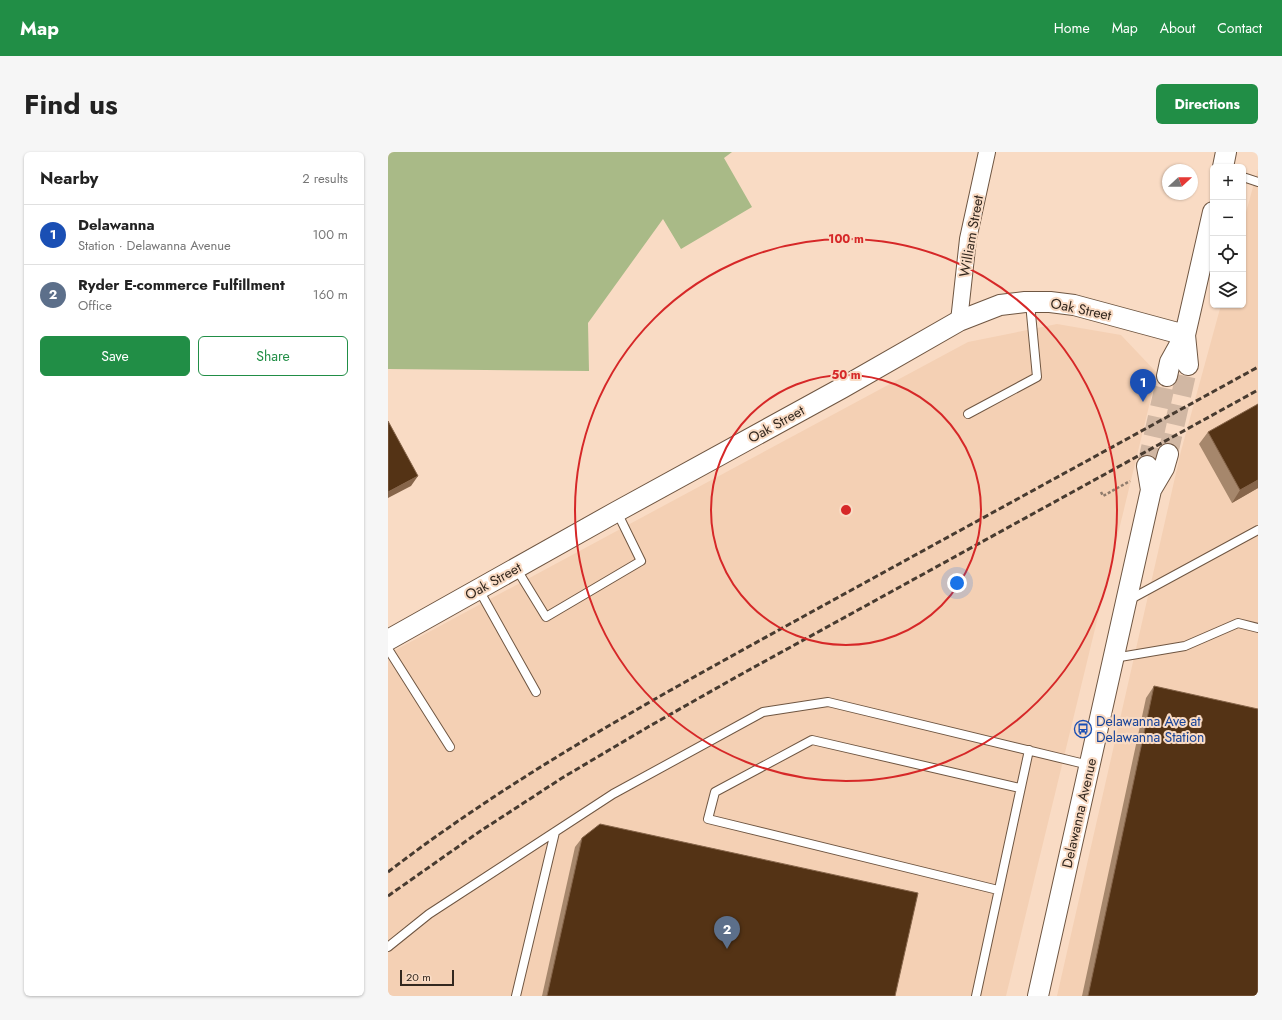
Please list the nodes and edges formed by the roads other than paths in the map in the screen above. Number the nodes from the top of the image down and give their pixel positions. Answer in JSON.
{"nodes":[{"id":1,"x":987,"y":152,"type":"edge"},
{"id":2,"x":1226,"y":152,"type":"edge"},
{"id":3,"x":1224,"y":164,"type":"edge"},
{"id":4,"x":1246,"y":179,"type":"edge"},
{"id":5,"x":1258,"y":182,"type":"edge"},
{"id":6,"x":1210,"y":225,"type":"edge"},
{"id":7,"x":1030,"y":302,"type":"junction"},
{"id":8,"x":959,"y":321,"type":"junction"},
{"id":9,"x":1185,"y":336,"type":"junction"},
{"id":10,"x":1188,"y":365,"type":"tunnel mouth"},
{"id":11,"x":1167,"y":376,"type":"tunnel mouth"},
{"id":12,"x":968,"y":414,"type":"dead end"},
{"id":13,"x":1168,"y":454,"type":"tunnel mouth"},
{"id":14,"x":1141,"y":472,"type":"tunnel mouth"},
{"id":15,"x":1151,"y":490,"type":"junction"},
{"id":16,"x":616,"y":512,"type":"junction"},
{"id":17,"x":1258,"y":530,"type":"edge"},
{"id":18,"x":516,"y":568,"type":"junction"},
{"id":19,"x":478,"y":589,"type":"junction"},
{"id":20,"x":1126,"y":602,"type":"junction"},
{"id":21,"x":1258,"y":628,"type":"edge"},
{"id":22,"x":388,"y":640,"type":"edge"},
{"id":23,"x":388,"y":649,"type":"edge"},
{"id":24,"x":1113,"y":659,"type":"junction"},
{"id":25,"x":536,"y":692,"type":"dead end"},
{"id":26,"x":450,"y":747,"type":"dead end"},
{"id":27,"x":1029,"y":750,"type":"junction"},
{"id":28,"x":1090,"y":765,"type":"junction"},
{"id":29,"x":1020,"y":788,"type":"junction"},
{"id":30,"x":555,"y":832,"type":"junction"},
{"id":31,"x":998,"y":890,"type":"junction"},
{"id":32,"x":388,"y":947,"type":"edge"},
{"id":33,"x":516,"y":996,"type":"edge"},
{"id":34,"x":976,"y":996,"type":"edge"},
{"id":35,"x":1038,"y":996,"type":"edge"}],
"edges":[{"from":1,"to":8,"type":"street","name":"William Street"},
{"from":2,"to":3,"type":"street"},
{"from":4,"to":5,"type":"lane"},
{"from":6,"to":9,"type":"street"},
{"from":7,"to":8,"type":"street","name":"Oak Street"},
{"from":7,"to":9,"type":"street","name":"Oak Street"},
{"from":7,"to":12,"type":"lane"},
{"from":8,"to":16,"type":"street","name":"Oak Street"},
{"from":9,"to":10,"type":"street"},
{"from":9,"to":11,"type":"street"},
{"from":13,"to":15,"type":"street","name":"Delawanna Avenue"},
{"from":14,"to":15,"type":"street","name":"Delawanna Avenue"},
{"from":15,"to":20,"type":"street","name":"Delawanna Avenue"},
{"from":16,"to":18,"type":"street","name":"Oak Street"},
{"from":16,"to":18,"type":"lane"},
{"from":17,"to":20,"type":"lane"},
{"from":18,"to":19,"type":"street","name":"Oak Street"},
{"from":19,"to":22,"type":"street","name":"Oak Street"},
{"from":19,"to":25,"type":"lane"},
{"from":20,"to":24,"type":"street","name":"Delawanna Avenue"},
{"from":21,"to":24,"type":"lane"},
{"from":23,"to":26,"type":"lane"},
{"from":24,"to":28,"type":"street","name":"Delawanna Avenue"},
{"from":27,"to":28,"type":"lane"},
{"from":27,"to":29,"type":"lane"},
{"from":27,"to":30,"type":"lane"},
{"from":28,"to":35,"type":"street","name":"Delawanna Avenue"},
{"from":29,"to":31,"type":"lane"},
{"from":29,"to":31,"type":"lane"},
{"from":30,"to":32,"type":"lane"},
{"from":30,"to":33,"type":"lane"},
{"from":31,"to":34,"type":"lane"}]}
